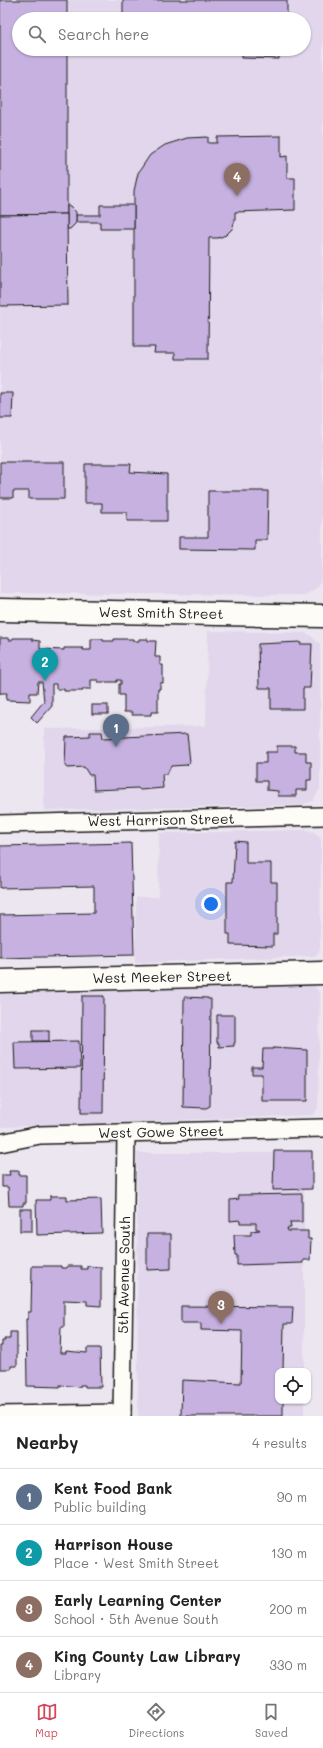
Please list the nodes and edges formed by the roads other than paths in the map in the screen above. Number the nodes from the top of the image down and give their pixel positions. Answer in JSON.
{"nodes":[{"id":1,"x":0,"y":610,"type":"edge"},
{"id":2,"x":323,"y":616,"type":"edge"},
{"id":3,"x":323,"y":816,"type":"edge"},
{"id":4,"x":0,"y":824,"type":"edge"},
{"id":5,"x":323,"y":973,"type":"edge"},
{"id":6,"x":0,"y":981,"type":"edge"},
{"id":7,"x":323,"y":1128,"type":"edge"},
{"id":8,"x":126,"y":1134,"type":"junction"},
{"id":9,"x":0,"y":1143,"type":"edge"},
{"id":10,"x":0,"y":1415,"type":"edge"},
{"id":11,"x":122,"y":1415,"type":"edge"}],
"edges":[{"from":1,"to":2,"type":"main road","name":"West Smith Street"},
{"from":3,"to":4,"type":"street","name":"West Harrison Street"},
{"from":5,"to":6,"type":"main road","name":"West Meeker Street"},
{"from":7,"to":8,"type":"street","name":"West Gowe Street"},
{"from":8,"to":9,"type":"street","name":"West Gowe Street"},
{"from":8,"to":11,"type":"street","name":"5th Avenue South"},
{"from":10,"to":11,"type":"street"}]}
